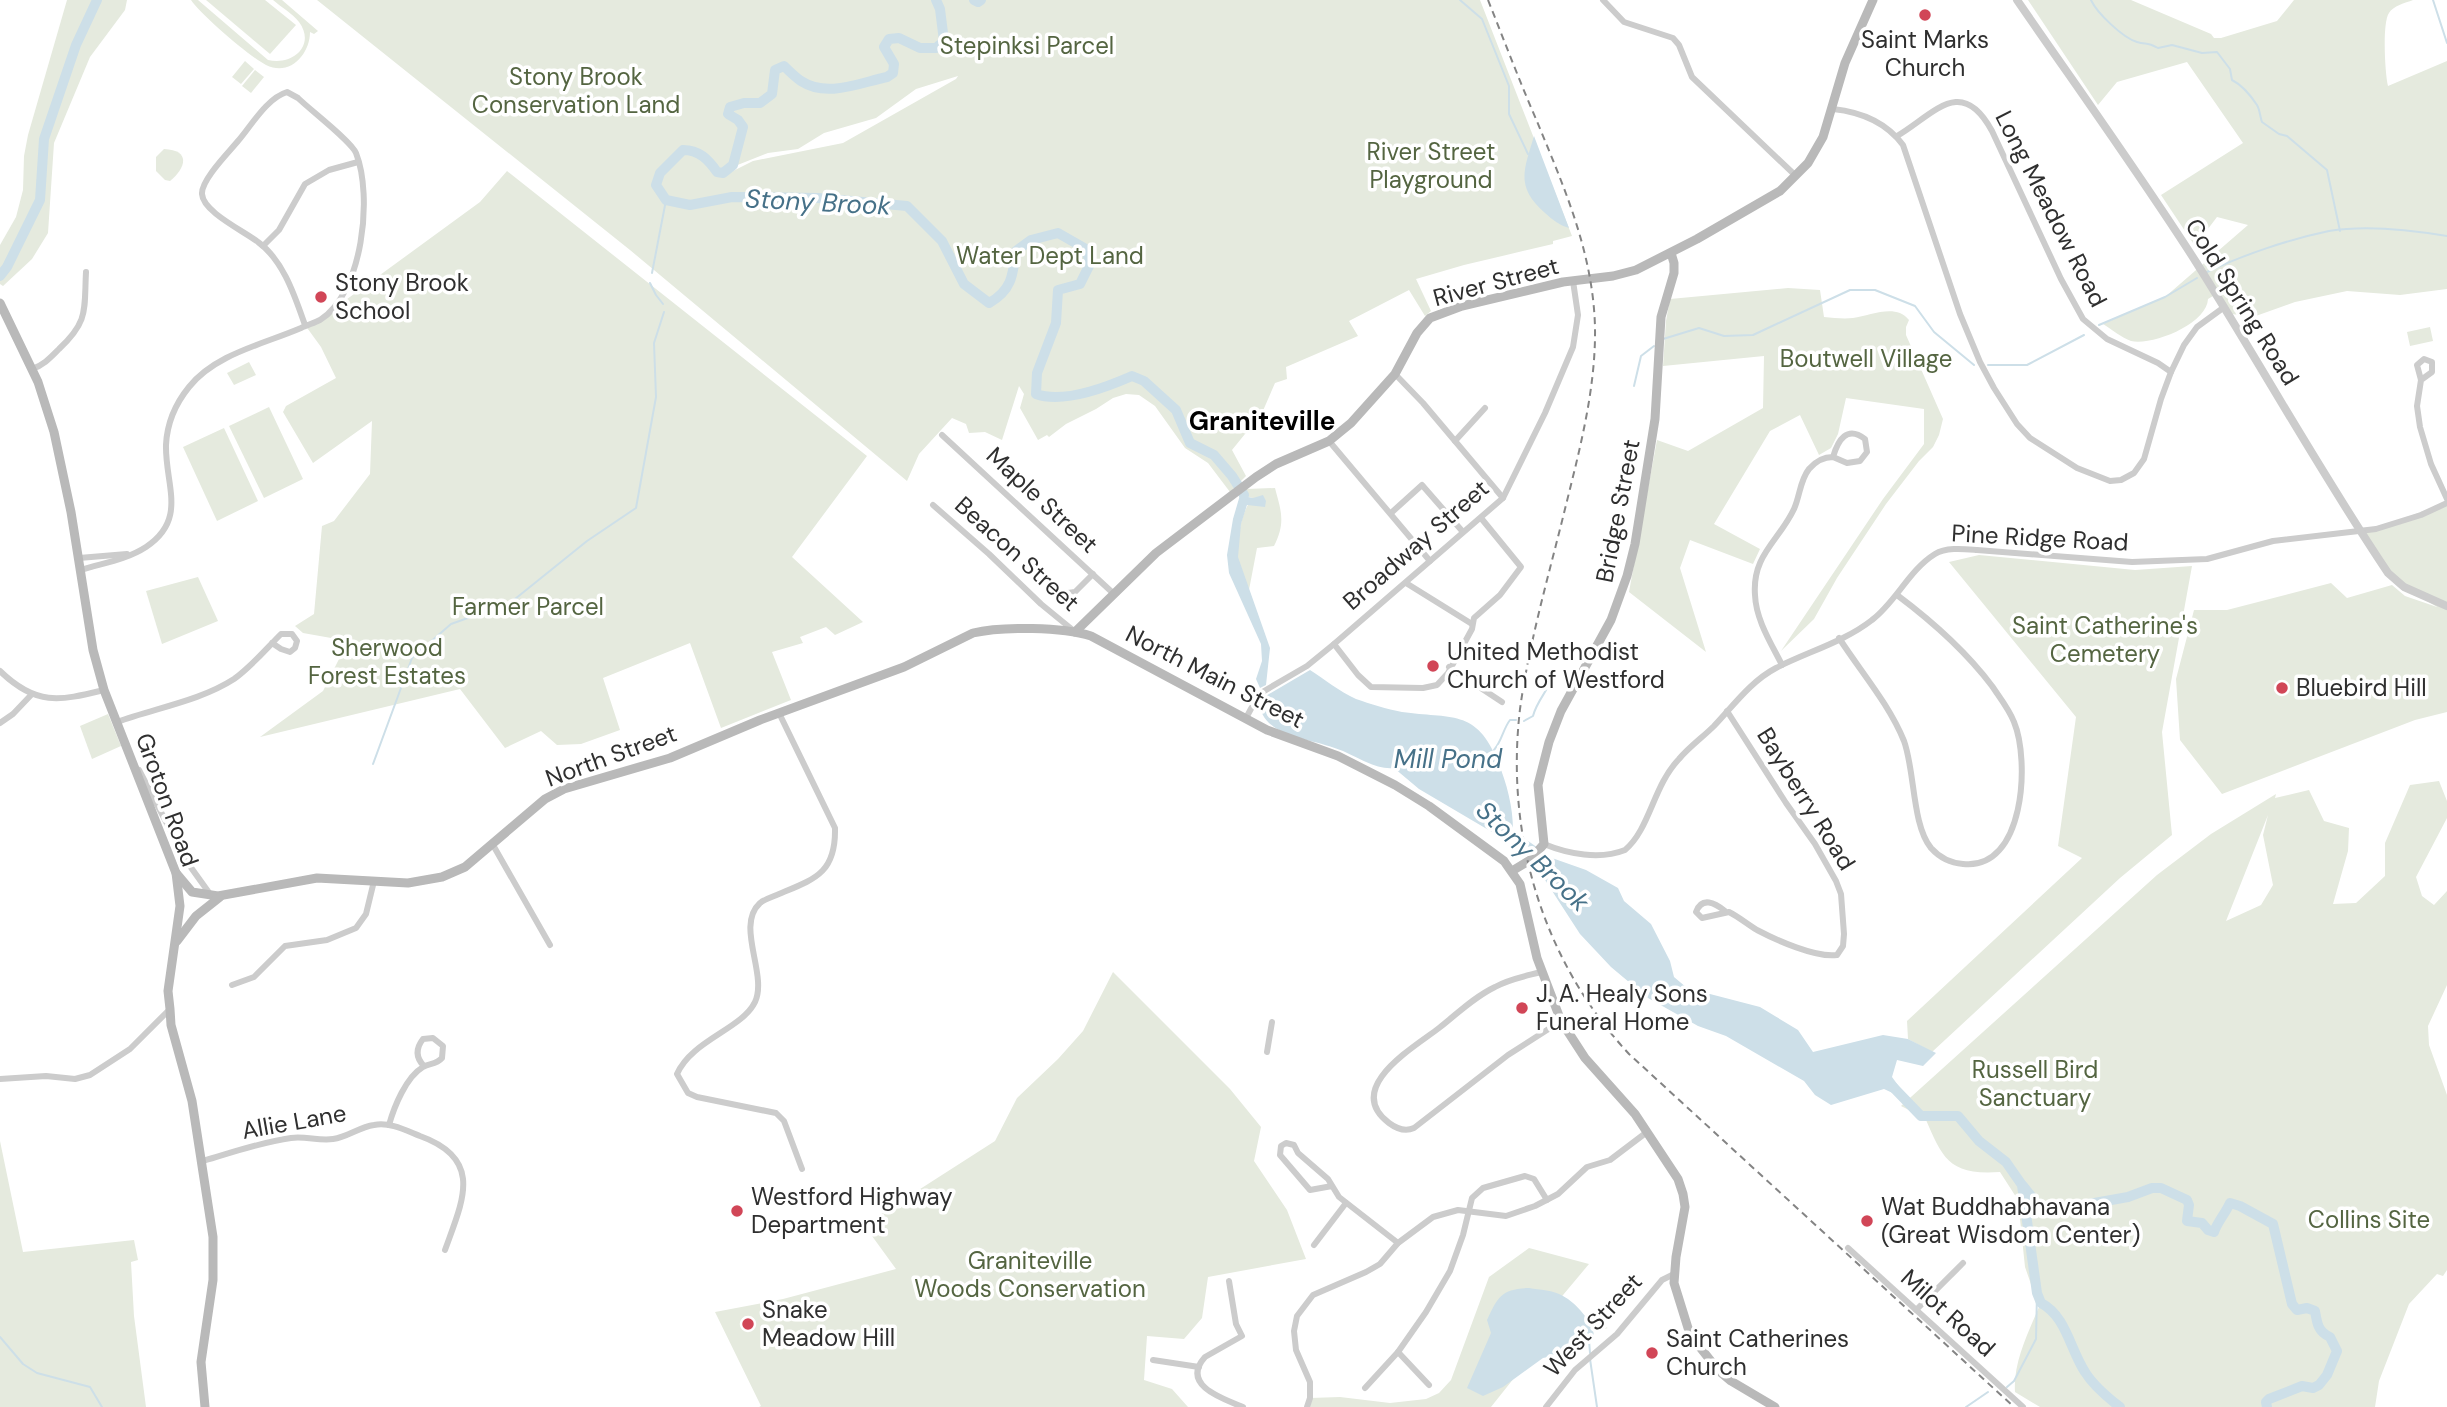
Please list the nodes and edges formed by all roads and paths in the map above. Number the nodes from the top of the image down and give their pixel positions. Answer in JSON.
{"nodes":[{"id":1,"x":1603,"y":0,"type":"edge"},
{"id":2,"x":1873,"y":0,"type":"edge"},
{"id":3,"x":2017,"y":0,"type":"edge"},
{"id":4,"x":1833,"y":109,"type":"junction"},
{"id":5,"x":1897,"y":136,"type":"junction"},
{"id":6,"x":358,"y":162,"type":"junction"},
{"id":7,"x":1796,"y":176,"type":"junction"},
{"id":8,"x":263,"y":246,"type":"junction"},
{"id":9,"x":1671,"y":253,"type":"junction"},
{"id":10,"x":86,"y":272,"type":"dead end"},
{"id":11,"x":1578,"y":281,"type":"junction"},
{"id":12,"x":2223,"y":308,"type":"junction"},
{"id":13,"x":2,"y":312,"type":"edge"},
{"id":14,"x":306,"y":326,"type":"junction"},
{"id":15,"x":32,"y":369,"type":"junction"},
{"id":16,"x":2171,"y":372,"type":"junction"},
{"id":17,"x":1395,"y":374,"type":"junction"},
{"id":18,"x":2421,"y":380,"type":"dead end"},
{"id":19,"x":1485,"y":408,"type":"dead end"},
{"id":20,"x":942,"y":435,"type":"dead end"},
{"id":21,"x":1329,"y":441,"type":"junction"},
{"id":22,"x":1455,"y":441,"type":"junction"},
{"id":23,"x":1833,"y":457,"type":"junction"},
{"id":24,"x":1503,"y":498,"type":"junction"},
{"id":25,"x":2447,"y":501,"type":"edge"},
{"id":26,"x":933,"y":505,"type":"dead end"},
{"id":27,"x":1391,"y":513,"type":"junction"},
{"id":28,"x":1481,"y":518,"type":"junction"},
{"id":29,"x":2360,"y":531,"type":"junction"},
{"id":30,"x":1464,"y":532,"type":"junction"},
{"id":31,"x":136,"y":552,"type":"junction"},
{"id":32,"x":79,"y":558,"type":"junction"},
{"id":33,"x":1430,"y":561,"type":"junction"},
{"id":34,"x":81,"y":570,"type":"junction"},
{"id":35,"x":1093,"y":574,"type":"junction"},
{"id":36,"x":1406,"y":583,"type":"junction"},
{"id":37,"x":1068,"y":593,"type":"dead end"},
{"id":38,"x":1114,"y":594,"type":"junction"},
{"id":39,"x":1896,"y":595,"type":"junction"},
{"id":40,"x":2447,"y":606,"type":"edge"},
{"id":41,"x":1472,"y":624,"type":"junction"},
{"id":42,"x":1075,"y":632,"type":"junction"},
{"id":43,"x":1839,"y":638,"type":"junction"},
{"id":44,"x":272,"y":643,"type":"dead end"},
{"id":45,"x":1334,"y":644,"type":"junction"},
{"id":46,"x":1782,"y":666,"type":"junction"},
{"id":47,"x":1450,"y":667,"type":"junction"},
{"id":48,"x":0,"y":671,"type":"edge"},
{"id":49,"x":104,"y":690,"type":"junction"},
{"id":50,"x":32,"y":694,"type":"junction"},
{"id":51,"x":1502,"y":702,"type":"dead end"},
{"id":52,"x":1727,"y":711,"type":"junction"},
{"id":53,"x":779,"y":713,"type":"junction"},
{"id":54,"x":1246,"y":718,"type":"junction"},
{"id":55,"x":117,"y":722,"type":"junction"},
{"id":56,"x":0,"y":723,"type":"edge"},
{"id":57,"x":128,"y":748,"type":"junction"},
{"id":58,"x":493,"y":845,"type":"junction"},
{"id":59,"x":1542,"y":847,"type":"junction"},
{"id":60,"x":1512,"y":870,"type":"junction"},
{"id":61,"x":176,"y":873,"type":"junction"},
{"id":62,"x":374,"y":881,"type":"junction"},
{"id":63,"x":223,"y":895,"type":"junction"},
{"id":64,"x":211,"y":896,"type":"junction"},
{"id":65,"x":1725,"y":911,"type":"dead end"},
{"id":66,"x":176,"y":943,"type":"junction"},
{"id":67,"x":550,"y":945,"type":"dead end"},
{"id":68,"x":1541,"y":972,"type":"junction"},
{"id":69,"x":232,"y":985,"type":"dead end"},
{"id":70,"x":170,"y":1009,"type":"junction"},
{"id":71,"x":1561,"y":1021,"type":"junction"},
{"id":72,"x":1272,"y":1022,"type":"dead end"},
{"id":73,"x":1267,"y":1052,"type":"dead end"},
{"id":74,"x":424,"y":1066,"type":"junction"},
{"id":75,"x":0,"y":1079,"type":"edge"},
{"id":76,"x":388,"y":1125,"type":"junction"},
{"id":77,"x":1647,"y":1132,"type":"junction"},
{"id":78,"x":202,"y":1161,"type":"junction"},
{"id":79,"x":802,"y":1170,"type":"dead end"},
{"id":80,"x":1332,"y":1186,"type":"junction"},
{"id":81,"x":1547,"y":1200,"type":"junction"},
{"id":82,"x":1346,"y":1203,"type":"junction"},
{"id":83,"x":1468,"y":1211,"type":"junction"},
{"id":84,"x":1398,"y":1243,"type":"junction"},
{"id":85,"x":1314,"y":1245,"type":"dead end"},
{"id":86,"x":1848,"y":1248,"type":"dead end"},
{"id":87,"x":445,"y":1250,"type":"dead end"},
{"id":88,"x":1963,"y":1263,"type":"dead end"},
{"id":89,"x":1674,"y":1274,"type":"junction"},
{"id":90,"x":1228,"y":1281,"type":"dead end"},
{"id":91,"x":1916,"y":1310,"type":"junction"},
{"id":92,"x":1398,"y":1352,"type":"junction"},
{"id":93,"x":1153,"y":1360,"type":"dead end"},
{"id":94,"x":1199,"y":1367,"type":"junction"},
{"id":95,"x":1429,"y":1385,"type":"dead end"},
{"id":96,"x":1365,"y":1388,"type":"dead end"},
{"id":97,"x":205,"y":1407,"type":"edge"},
{"id":98,"x":1243,"y":1407,"type":"edge"},
{"id":99,"x":1307,"y":1407,"type":"edge"},
{"id":100,"x":1546,"y":1407,"type":"edge"},
{"id":101,"x":1775,"y":1407,"type":"edge"},
{"id":102,"x":2022,"y":1407,"type":"edge"}],
"edges":[{"from":1,"to":7,"type":"street"},
{"from":2,"to":4,"type":"main road","name":"River Street"},
{"from":3,"to":12,"type":"street","name":"Cold Spring Road"},
{"from":4,"to":5,"type":"street"},
{"from":4,"to":7,"type":"main road","name":"River Street"},
{"from":5,"to":16,"type":"street","name":"Long Meadow Road"},
{"from":5,"to":16,"type":"street"},
{"from":6,"to":8,"type":"street"},
{"from":6,"to":8,"type":"street"},
{"from":6,"to":14,"type":"street"},
{"from":7,"to":9,"type":"main road","name":"River Street"},
{"from":8,"to":14,"type":"street"},
{"from":9,"to":11,"type":"main road","name":"River Street"},
{"from":9,"to":59,"type":"main road","name":"Bridge Street"},
{"from":10,"to":15,"type":"street"},
{"from":11,"to":17,"type":"main road","name":"River Street"},
{"from":11,"to":24,"type":"street","name":"Broadway Street"},
{"from":12,"to":16,"type":"street"},
{"from":12,"to":29,"type":"street","name":"Cold Spring Road"},
{"from":13,"to":15,"type":"main road","name":"Groton Road"},
{"from":14,"to":31,"type":"street"},
{"from":15,"to":32,"type":"main road","name":"Groton Road"},
{"from":17,"to":21,"type":"main road","name":"River Street"},
{"from":17,"to":22,"type":"street"},
{"from":18,"to":25,"type":"street"},
{"from":19,"to":22,"type":"street"},
{"from":20,"to":35,"type":"street","name":"Maple Street"},
{"from":21,"to":27,"type":"street"},
{"from":21,"to":38,"type":"main road","name":"River Street"},
{"from":22,"to":24,"type":"street"},
{"from":23,"to":23,"type":"street"},
{"from":23,"to":46,"type":"street"},
{"from":24,"to":28,"type":"street","name":"Broadway Street"},
{"from":25,"to":29,"type":"street","name":"Pine Ridge Road"},
{"from":26,"to":42,"type":"street","name":"Beacon Street"},
{"from":27,"to":30,"type":"street"},
{"from":27,"to":33,"type":"street"},
{"from":28,"to":30,"type":"street","name":"Broadway Street"},
{"from":28,"to":41,"type":"street"},
{"from":29,"to":39,"type":"street","name":"Pine Ridge Road"},
{"from":29,"to":40,"type":"street","name":"Cold Spring Road"},
{"from":30,"to":33,"type":"street","name":"Broadway Street"},
{"from":31,"to":32,"type":"street"},
{"from":31,"to":34,"type":"street"},
{"from":32,"to":34,"type":"main road","name":"Groton Road"},
{"from":33,"to":36,"type":"street","name":"Broadway Street"},
{"from":34,"to":49,"type":"main road","name":"Groton Road"},
{"from":35,"to":37,"type":"street"},
{"from":35,"to":38,"type":"street","name":"Maple Street"},
{"from":36,"to":41,"type":"street"},
{"from":36,"to":45,"type":"street","name":"Broadway Street"},
{"from":38,"to":42,"type":"main road","name":"River Street"},
{"from":39,"to":43,"type":"street","name":"Pine Ridge Road"},
{"from":39,"to":43,"type":"street"},
{"from":41,"to":47,"type":"street"},
{"from":42,"to":53,"type":"main road","name":"North Street"},
{"from":42,"to":54,"type":"main road","name":"North Main Street"},
{"from":43,"to":46,"type":"street","name":"Pine Ridge Road"},
{"from":44,"to":55,"type":"street"},
{"from":45,"to":47,"type":"street"},
{"from":45,"to":54,"type":"street","name":"Broadway Street"},
{"from":46,"to":52,"type":"street","name":"Pine Ridge Road"},
{"from":47,"to":51,"type":"street"},
{"from":48,"to":50,"type":"street"},
{"from":49,"to":50,"type":"street"},
{"from":49,"to":55,"type":"main road","name":"Groton Road"},
{"from":50,"to":56,"type":"street"},
{"from":52,"to":59,"type":"street","name":"Pine Ridge Road"},
{"from":52,"to":65,"type":"street","name":"Bayberry Road"},
{"from":53,"to":58,"type":"main road","name":"North Street"},
{"from":53,"to":79,"type":"street"},
{"from":54,"to":60,"type":"main road","name":"North Main Street"},
{"from":55,"to":57,"type":"main road","name":"Groton Road"},
{"from":57,"to":61,"type":"main road","name":"Groton Road"},
{"from":57,"to":64,"type":"street"},
{"from":58,"to":62,"type":"main road","name":"North Street"},
{"from":58,"to":67,"type":"street"},
{"from":59,"to":60,"type":"main road"},
{"from":60,"to":68,"type":"main road","name":"North Main Street"},
{"from":61,"to":64,"type":"main road"},
{"from":61,"to":66,"type":"main road","name":"Groton Road"},
{"from":62,"to":63,"type":"main road","name":"North Street"},
{"from":62,"to":69,"type":"street"},
{"from":63,"to":64,"type":"main road","name":"North Street"},
{"from":63,"to":66,"type":"main road"},
{"from":66,"to":70,"type":"main road","name":"Groton Road"},
{"from":68,"to":71,"type":"main road","name":"North Main Street"},
{"from":68,"to":71,"type":"street"},
{"from":70,"to":75,"type":"street"},
{"from":70,"to":78,"type":"main road","name":"Groton Road"},
{"from":71,"to":77,"type":"main road","name":"North Main Street"},
{"from":72,"to":73,"type":"street"},
{"from":74,"to":74,"type":"street"},
{"from":74,"to":76,"type":"street"},
{"from":76,"to":78,"type":"street","name":"Allie Lane"},
{"from":76,"to":87,"type":"street"},
{"from":77,"to":81,"type":"street"},
{"from":77,"to":89,"type":"main road","name":"North Main Street"},
{"from":78,"to":97,"type":"main road","name":"Groton Road"},
{"from":80,"to":80,"type":"street"},
{"from":80,"to":82,"type":"street"},
{"from":81,"to":83,"type":"street"},
{"from":81,"to":83,"type":"street"},
{"from":82,"to":84,"type":"street"},
{"from":82,"to":85,"type":"street"},
{"from":83,"to":84,"type":"street"},
{"from":83,"to":92,"type":"street"},
{"from":84,"to":99,"type":"street"},
{"from":86,"to":91,"type":"street","name":"Milot Road"},
{"from":88,"to":91,"type":"street"},
{"from":89,"to":100,"type":"street","name":"West Street"},
{"from":89,"to":101,"type":"main road","name":"North Main Street"},
{"from":90,"to":94,"type":"street"},
{"from":91,"to":102,"type":"street","name":"Milot Road"},
{"from":92,"to":95,"type":"street"},
{"from":92,"to":96,"type":"street"},
{"from":93,"to":94,"type":"street"},
{"from":94,"to":98,"type":"street"}]}
